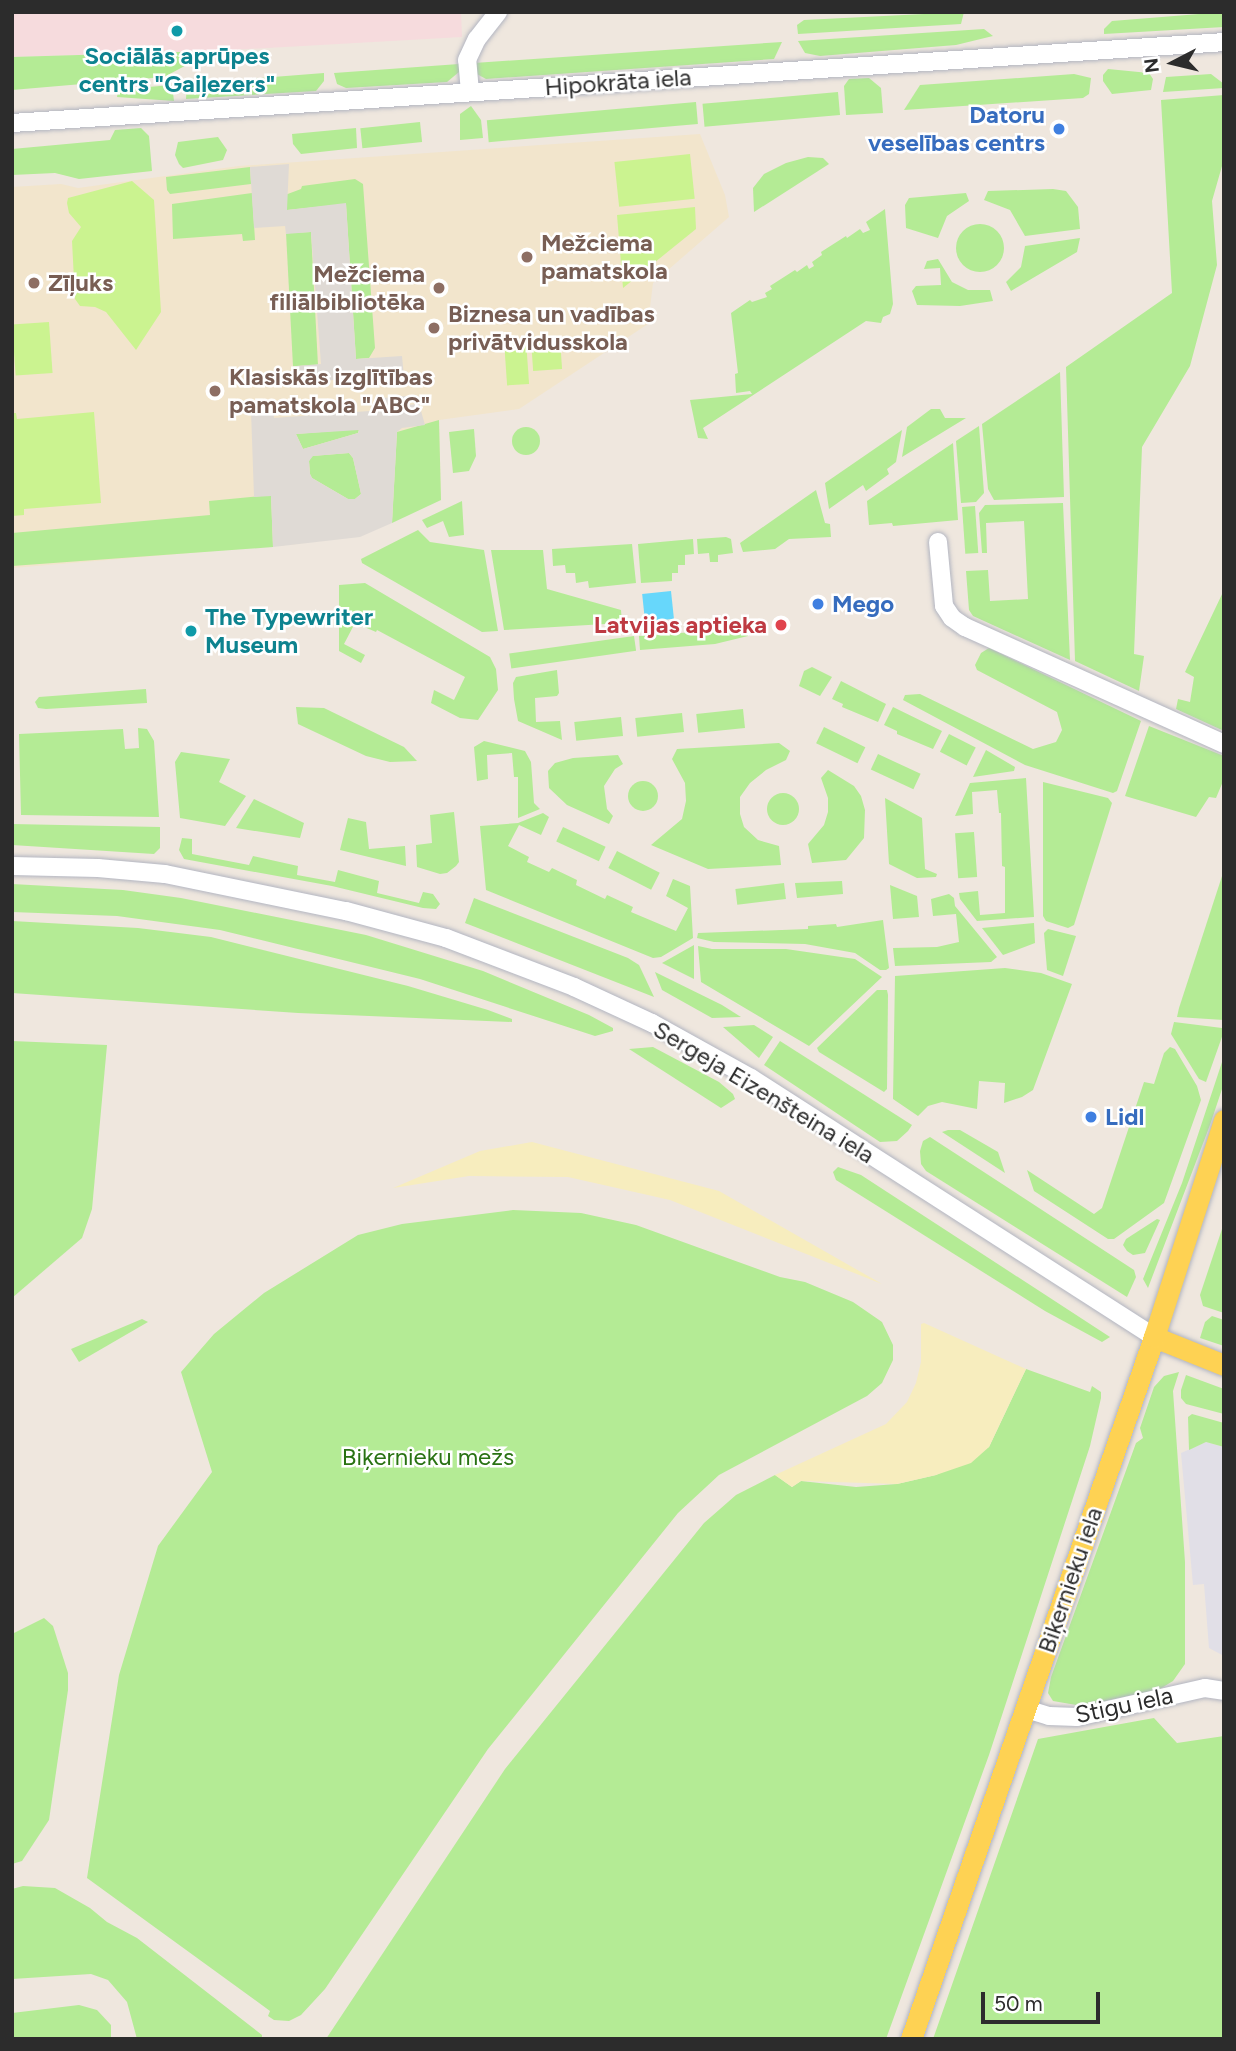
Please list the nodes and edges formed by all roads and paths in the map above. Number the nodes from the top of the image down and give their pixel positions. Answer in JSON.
{"nodes":[{"id":1,"x":498,"y":12,"type":"edge"},
{"id":2,"x":1224,"y":42,"type":"edge"},
{"id":3,"x":470,"y":92,"type":"junction"},
{"id":4,"x":12,"y":123,"type":"edge"},
{"id":5,"x":938,"y":542,"type":"dead end"},
{"id":6,"x":1224,"y":744,"type":"edge"},
{"id":7,"x":12,"y":866,"type":"edge"},
{"id":8,"x":1224,"y":1119,"type":"edge"},
{"id":9,"x":1154,"y":1337,"type":"junction"},
{"id":10,"x":1224,"y":1365,"type":"edge"},
{"id":11,"x":1224,"y":1691,"type":"edge"},
{"id":12,"x":1026,"y":1709,"type":"junction"},
{"id":13,"x":911,"y":2039,"type":"edge"}],
"edges":[{"from":1,"to":3,"type":"street"},
{"from":2,"to":3,"type":"street","name":"Hipokrāta iela"},
{"from":3,"to":4,"type":"street","name":"Hipokrāta iela"},
{"from":5,"to":6,"type":"street"},
{"from":7,"to":9,"type":"street","name":"Sergeja Eizenšteina iela"},
{"from":8,"to":9,"type":"main road","name":"Biķernieku iela"},
{"from":9,"to":10,"type":"main road"},
{"from":9,"to":12,"type":"main road","name":"Biķernieku iela"},
{"from":11,"to":12,"type":"street","name":"Stigu iela"},
{"from":12,"to":13,"type":"main road","name":"Biķernieku iela"}]}
